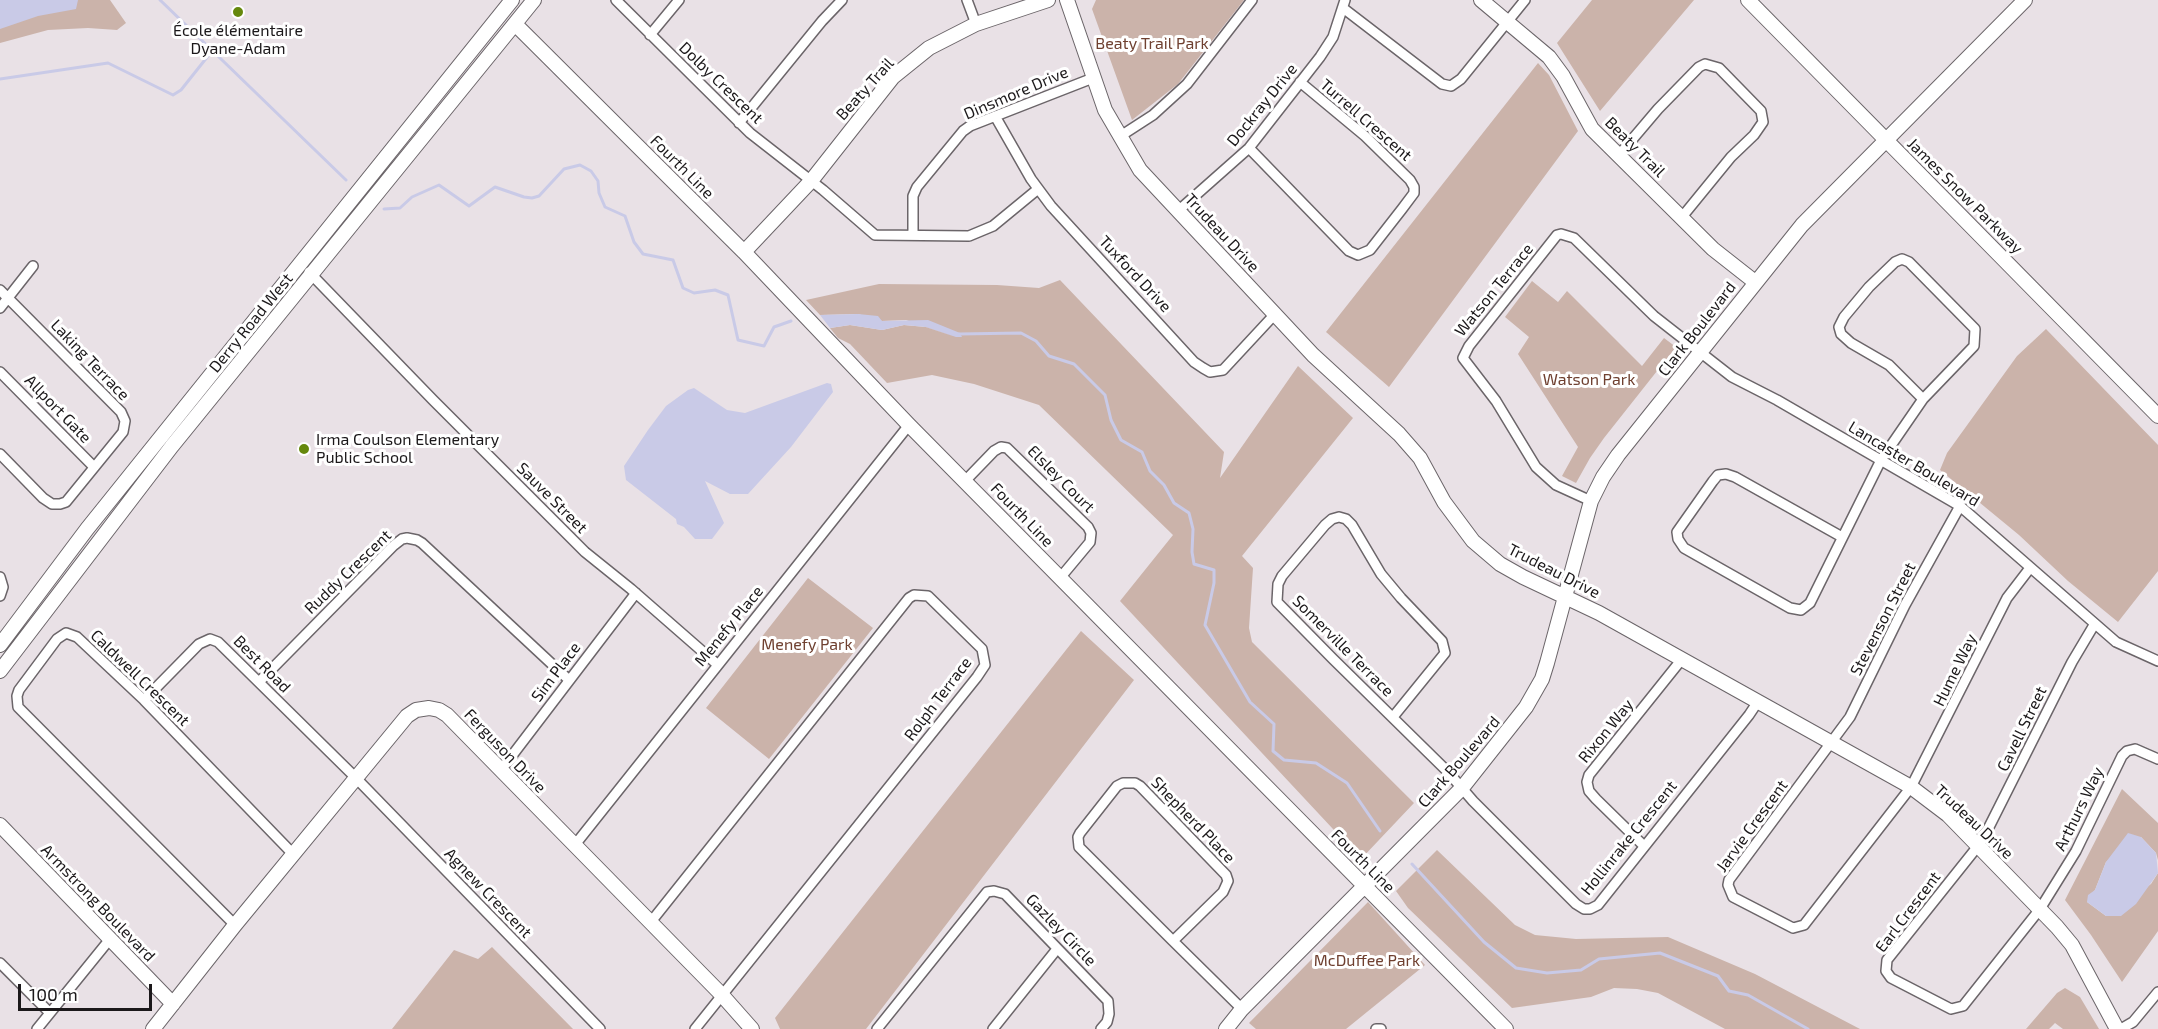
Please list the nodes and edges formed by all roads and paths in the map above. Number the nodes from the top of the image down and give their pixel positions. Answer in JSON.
{"nodes":[{"id":1,"x":512,"y":0,"type":"edge"},
{"id":2,"x":534,"y":0,"type":"edge"},
{"id":3,"x":616,"y":0,"type":"edge"},
{"id":4,"x":679,"y":0,"type":"edge"},
{"id":5,"x":842,"y":0,"type":"edge"},
{"id":6,"x":967,"y":0,"type":"edge"},
{"id":7,"x":1048,"y":0,"type":"edge"},
{"id":8,"x":1067,"y":0,"type":"edge"},
{"id":9,"x":1252,"y":0,"type":"edge"},
{"id":10,"x":1481,"y":0,"type":"edge"},
{"id":11,"x":1525,"y":0,"type":"edge"},
{"id":12,"x":1748,"y":0,"type":"edge"},
{"id":13,"x":2025,"y":0,"type":"edge"},
{"id":14,"x":1344,"y":4,"type":"edge"},
{"id":15,"x":1507,"y":22,"type":"junction"},
{"id":16,"x":515,"y":24,"type":"junction"},
{"id":17,"x":976,"y":24,"type":"junction"},
{"id":18,"x":650,"y":34,"type":"junction"},
{"id":19,"x":1093,"y":78,"type":"junction"},
{"id":20,"x":1300,"y":82,"type":"junction"},
{"id":21,"x":995,"y":116,"type":"junction"},
{"id":22,"x":739,"y":123,"type":"junction"},
{"id":23,"x":1119,"y":137,"type":"junction"},
{"id":24,"x":1886,"y":140,"type":"junction"},
{"id":25,"x":1249,"y":148,"type":"junction"},
{"id":26,"x":1619,"y":155,"type":"junction"},
{"id":27,"x":811,"y":181,"type":"junction"},
{"id":28,"x":1038,"y":189,"type":"junction"},
{"id":29,"x":1179,"y":210,"type":"junction"},
{"id":30,"x":1682,"y":217,"type":"junction"},
{"id":31,"x":913,"y":235,"type":"junction"},
{"id":32,"x":744,"y":252,"type":"junction"},
{"id":33,"x":301,"y":263,"type":"junction"},
{"id":34,"x":33,"y":266,"type":"dead end"},
{"id":35,"x":312,"y":275,"type":"junction"},
{"id":36,"x":1755,"y":282,"type":"junction"},
{"id":37,"x":0,"y":290,"type":"edge"},
{"id":38,"x":8,"y":298,"type":"junction"},
{"id":39,"x":0,"y":308,"type":"edge"},
{"id":40,"x":1275,"y":314,"type":"junction"},
{"id":41,"x":1699,"y":352,"type":"junction"},
{"id":42,"x":0,"y":372,"type":"edge"},
{"id":43,"x":1923,"y":399,"type":"junction"},
{"id":44,"x":2158,"y":416,"type":"edge"},
{"id":45,"x":909,"y":425,"type":"junction"},
{"id":46,"x":0,"y":454,"type":"edge"},
{"id":47,"x":1881,"y":460,"type":"junction"},
{"id":48,"x":94,"y":467,"type":"junction"},
{"id":49,"x":965,"y":481,"type":"junction"},
{"id":50,"x":1591,"y":501,"type":"junction"},
{"id":51,"x":1960,"y":506,"type":"junction"},
{"id":52,"x":1842,"y":537,"type":"junction"},
{"id":53,"x":2030,"y":568,"type":"junction"},
{"id":54,"x":0,"y":577,"type":"edge"},
{"id":55,"x":1060,"y":578,"type":"junction"},
{"id":56,"x":636,"y":593,"type":"junction"},
{"id":57,"x":0,"y":596,"type":"edge"},
{"id":58,"x":1566,"y":598,"type":"junction"},
{"id":59,"x":2094,"y":625,"type":"junction"},
{"id":60,"x":0,"y":645,"type":"edge"},
{"id":61,"x":1682,"y":659,"type":"junction"},
{"id":62,"x":2158,"y":661,"type":"edge"},
{"id":63,"x":718,"y":665,"type":"junction"},
{"id":64,"x":0,"y":671,"type":"edge"},
{"id":65,"x":569,"y":680,"type":"junction"},
{"id":66,"x":259,"y":682,"type":"junction"},
{"id":67,"x":144,"y":700,"type":"junction"},
{"id":68,"x":1757,"y":702,"type":"junction"},
{"id":69,"x":1393,"y":717,"type":"junction"},
{"id":70,"x":1832,"y":744,"type":"junction"},
{"id":71,"x":2158,"y":759,"type":"edge"},
{"id":72,"x":501,"y":770,"type":"junction"},
{"id":73,"x":355,"y":777,"type":"junction"},
{"id":74,"x":1911,"y":787,"type":"junction"},
{"id":75,"x":1462,"y":788,"type":"junction"},
{"id":76,"x":0,"y":825,"type":"edge"},
{"id":77,"x":574,"y":846,"type":"junction"},
{"id":78,"x":1644,"y":846,"type":"junction"},
{"id":79,"x":1978,"y":846,"type":"junction"},
{"id":80,"x":293,"y":854,"type":"junction"},
{"id":81,"x":1364,"y":886,"type":"junction"},
{"id":82,"x":2040,"y":909,"type":"junction"},
{"id":83,"x":650,"y":923,"type":"junction"},
{"id":84,"x":235,"y":925,"type":"junction"},
{"id":85,"x":110,"y":939,"type":"junction"},
{"id":86,"x":1173,"y":941,"type":"junction"},
{"id":87,"x":1058,"y":949,"type":"junction"},
{"id":88,"x":0,"y":963,"type":"edge"},
{"id":89,"x":2158,"y":992,"type":"edge"},
{"id":90,"x":721,"y":994,"type":"junction"},
{"id":91,"x":173,"y":1004,"type":"junction"},
{"id":92,"x":1242,"y":1009,"type":"junction"},
{"id":93,"x":50,"y":1013,"type":"junction"},
{"id":94,"x":37,"y":1029,"type":"edge"},
{"id":95,"x":153,"y":1029,"type":"edge"},
{"id":96,"x":600,"y":1029,"type":"edge"},
{"id":97,"x":694,"y":1029,"type":"edge"},
{"id":98,"x":752,"y":1029,"type":"edge"},
{"id":99,"x":877,"y":1029,"type":"edge"},
{"id":100,"x":993,"y":1029,"type":"edge"},
{"id":101,"x":1101,"y":1029,"type":"edge"},
{"id":102,"x":1226,"y":1029,"type":"edge"},
{"id":103,"x":1376,"y":1029,"type":"edge"},
{"id":104,"x":1381,"y":1029,"type":"edge"},
{"id":105,"x":1506,"y":1029,"type":"edge"},
{"id":106,"x":2119,"y":1029,"type":"edge"}],
"edges":[{"from":1,"to":33,"type":"street","name":"Derry Road West"},
{"from":2,"to":16,"type":"street","name":"Derry Road West"},
{"from":3,"to":18,"type":"street","name":"Dolby Crescent"},
{"from":4,"to":18,"type":"street"},
{"from":5,"to":22,"type":"street"},
{"from":6,"to":17,"type":"street"},
{"from":7,"to":17,"type":"street","name":"Beaty Trail"},
{"from":8,"to":19,"type":"street","name":"Trudeau Drive"},
{"from":9,"to":23,"type":"street"},
{"from":10,"to":15,"type":"street","name":"Beaty Trail"},
{"from":11,"to":15,"type":"street"},
{"from":12,"to":24,"type":"street","name":"James Snow Parkway"},
{"from":13,"to":24,"type":"street","name":"Clark Boulevard"},
{"from":14,"to":15,"type":"street"},
{"from":14,"to":20,"type":"street","name":"Dockray Drive"},
{"from":15,"to":26,"type":"street","name":"Beaty Trail"},
{"from":16,"to":32,"type":"street","name":"Fourth Line"},
{"from":16,"to":35,"type":"street","name":"Derry Road West"},
{"from":17,"to":27,"type":"street","name":"Beaty Trail"},
{"from":18,"to":22,"type":"street","name":"Dolby Crescent"},
{"from":19,"to":21,"type":"street","name":"Dinsmore Drive"},
{"from":19,"to":23,"type":"street","name":"Trudeau Drive"},
{"from":20,"to":25,"type":"street","name":"Dockray Drive"},
{"from":20,"to":25,"type":"street","name":"Turrell Crescent"},
{"from":21,"to":28,"type":"street","name":"Tuxford Drive"},
{"from":21,"to":31,"type":"street","name":"Dinsmore Drive"},
{"from":22,"to":27,"type":"street","name":"Dolby Crescent"},
{"from":23,"to":29,"type":"street","name":"Trudeau Drive"},
{"from":24,"to":36,"type":"street","name":"Clark Boulevard"},
{"from":24,"to":44,"type":"street","name":"James Snow Parkway"},
{"from":25,"to":29,"type":"street","name":"Dockray Drive"},
{"from":26,"to":30,"type":"street","name":"Beaty Trail"},
{"from":26,"to":30,"type":"street"},
{"from":27,"to":31,"type":"street","name":"Dolby Crescent"},
{"from":27,"to":32,"type":"street","name":"Beaty Trail"},
{"from":28,"to":31,"type":"street","name":"Dolby Crescent"},
{"from":28,"to":40,"type":"street","name":"Tuxford Drive"},
{"from":29,"to":40,"type":"street","name":"Trudeau Drive"},
{"from":30,"to":36,"type":"street","name":"Beaty Trail"},
{"from":32,"to":45,"type":"street","name":"Fourth Line"},
{"from":33,"to":35,"type":"street","name":"Sauve Street"},
{"from":33,"to":60,"type":"street","name":"Derry Road West"},
{"from":34,"to":38,"type":"street"},
{"from":35,"to":56,"type":"street","name":"Sauve Street"},
{"from":35,"to":64,"type":"street","name":"Derry Road West"},
{"from":36,"to":41,"type":"street","name":"Clark Boulevard"},
{"from":37,"to":38,"type":"street","name":"Laking Terrace"},
{"from":38,"to":39,"type":"street"},
{"from":38,"to":48,"type":"street","name":"Laking Terrace"},
{"from":40,"to":58,"type":"street","name":"Trudeau Drive"},
{"from":41,"to":47,"type":"street","name":"Lancaster Boulevard"},
{"from":41,"to":50,"type":"street","name":"Clark Boulevard"},
{"from":41,"to":50,"type":"street","name":"Watson Terrace"},
{"from":42,"to":48,"type":"street","name":"Allport Gate"},
{"from":43,"to":43,"type":"street"},
{"from":43,"to":47,"type":"street"},
{"from":45,"to":49,"type":"street","name":"Fourth Line"},
{"from":45,"to":63,"type":"street","name":"Menefy Place"},
{"from":46,"to":48,"type":"street","name":"Laking Terrace"},
{"from":47,"to":51,"type":"street","name":"Lancaster Boulevard"},
{"from":47,"to":52,"type":"street"},
{"from":49,"to":55,"type":"street","name":"Fourth Line"},
{"from":49,"to":55,"type":"street","name":"Elsley Court"},
{"from":50,"to":58,"type":"street","name":"Clark Boulevard"},
{"from":51,"to":53,"type":"street","name":"Lancaster Boulevard"},
{"from":51,"to":70,"type":"street","name":"Stevenson Street"},
{"from":52,"to":52,"type":"street"},
{"from":53,"to":59,"type":"street","name":"Lancaster Boulevard"},
{"from":53,"to":74,"type":"street","name":"Hume Way"},
{"from":54,"to":57,"type":"street"},
{"from":55,"to":81,"type":"street","name":"Fourth Line"},
{"from":56,"to":63,"type":"street","name":"Sauve Street"},
{"from":56,"to":65,"type":"street","name":"Sim Place"},
{"from":58,"to":61,"type":"street","name":"Trudeau Drive"},
{"from":58,"to":75,"type":"street","name":"Clark Boulevard"},
{"from":59,"to":62,"type":"street","name":"Lancaster Boulevard"},
{"from":59,"to":79,"type":"street","name":"Cavell Street"},
{"from":61,"to":68,"type":"street","name":"Trudeau Drive"},
{"from":61,"to":78,"type":"street","name":"Rixon Way"},
{"from":63,"to":77,"type":"street","name":"Menefy Place"},
{"from":65,"to":66,"type":"street","name":"Ruddy Crescent"},
{"from":65,"to":72,"type":"street","name":"Sim Place"},
{"from":66,"to":67,"type":"street","name":"Best Road"},
{"from":66,"to":73,"type":"street","name":"Best Road"},
{"from":67,"to":80,"type":"street","name":"Caldwell Crescent"},
{"from":67,"to":84,"type":"street","name":"Caldwell Crescent"},
{"from":68,"to":70,"type":"street","name":"Trudeau Drive"},
{"from":68,"to":78,"type":"street","name":"Hollinrake Crescent"},
{"from":69,"to":69,"type":"street","name":"Somerville Terrace"},
{"from":69,"to":75,"type":"street","name":"Somerville Terrace"},
{"from":70,"to":74,"type":"street","name":"Trudeau Drive"},
{"from":70,"to":74,"type":"street","name":"Jarvie Crescent"},
{"from":71,"to":82,"type":"street","name":"Arthurs Way"},
{"from":72,"to":73,"type":"street","name":"Ferguson Drive"},
{"from":72,"to":77,"type":"street","name":"Ferguson Drive"},
{"from":73,"to":80,"type":"street","name":"Ferguson Drive"},
{"from":73,"to":96,"type":"street","name":"Agnew Crescent"},
{"from":74,"to":79,"type":"street","name":"Trudeau Drive"},
{"from":75,"to":78,"type":"street","name":"Hollinrake Crescent"},
{"from":75,"to":81,"type":"street","name":"Clark Boulevard"},
{"from":76,"to":85,"type":"street","name":"Armstrong Boulevard"},
{"from":77,"to":83,"type":"street","name":"Ferguson Drive"},
{"from":79,"to":82,"type":"street","name":"Trudeau Drive"},
{"from":79,"to":82,"type":"street","name":"Earl Crescent"},
{"from":80,"to":84,"type":"street","name":"Ferguson Drive"},
{"from":81,"to":92,"type":"street","name":"Clark Boulevard"},
{"from":81,"to":105,"type":"street","name":"Fourth Line"},
{"from":82,"to":106,"type":"street","name":"Trudeau Drive"},
{"from":83,"to":90,"type":"street","name":"Ferguson Drive"},
{"from":83,"to":90,"type":"street","name":"Rolph Terrace"},
{"from":84,"to":91,"type":"street","name":"Ferguson Drive"},
{"from":85,"to":91,"type":"street","name":"Armstrong Boulevard"},
{"from":85,"to":93,"type":"street"},
{"from":86,"to":86,"type":"street","name":"Shepherd Place"},
{"from":86,"to":92,"type":"street","name":"Shepherd Place"},
{"from":87,"to":99,"type":"street","name":"Gazley Circle"},
{"from":87,"to":100,"type":"street"},
{"from":87,"to":101,"type":"street","name":"Gazley Circle"},
{"from":88,"to":93,"type":"street"},
{"from":89,"to":106,"type":"street"},
{"from":90,"to":97,"type":"street"},
{"from":90,"to":98,"type":"street","name":"Ferguson Drive"},
{"from":91,"to":95,"type":"street","name":"Ferguson Drive"},
{"from":92,"to":102,"type":"street","name":"Clark Boulevard"},
{"from":93,"to":94,"type":"street"},
{"from":103,"to":104,"type":"street"}]}
